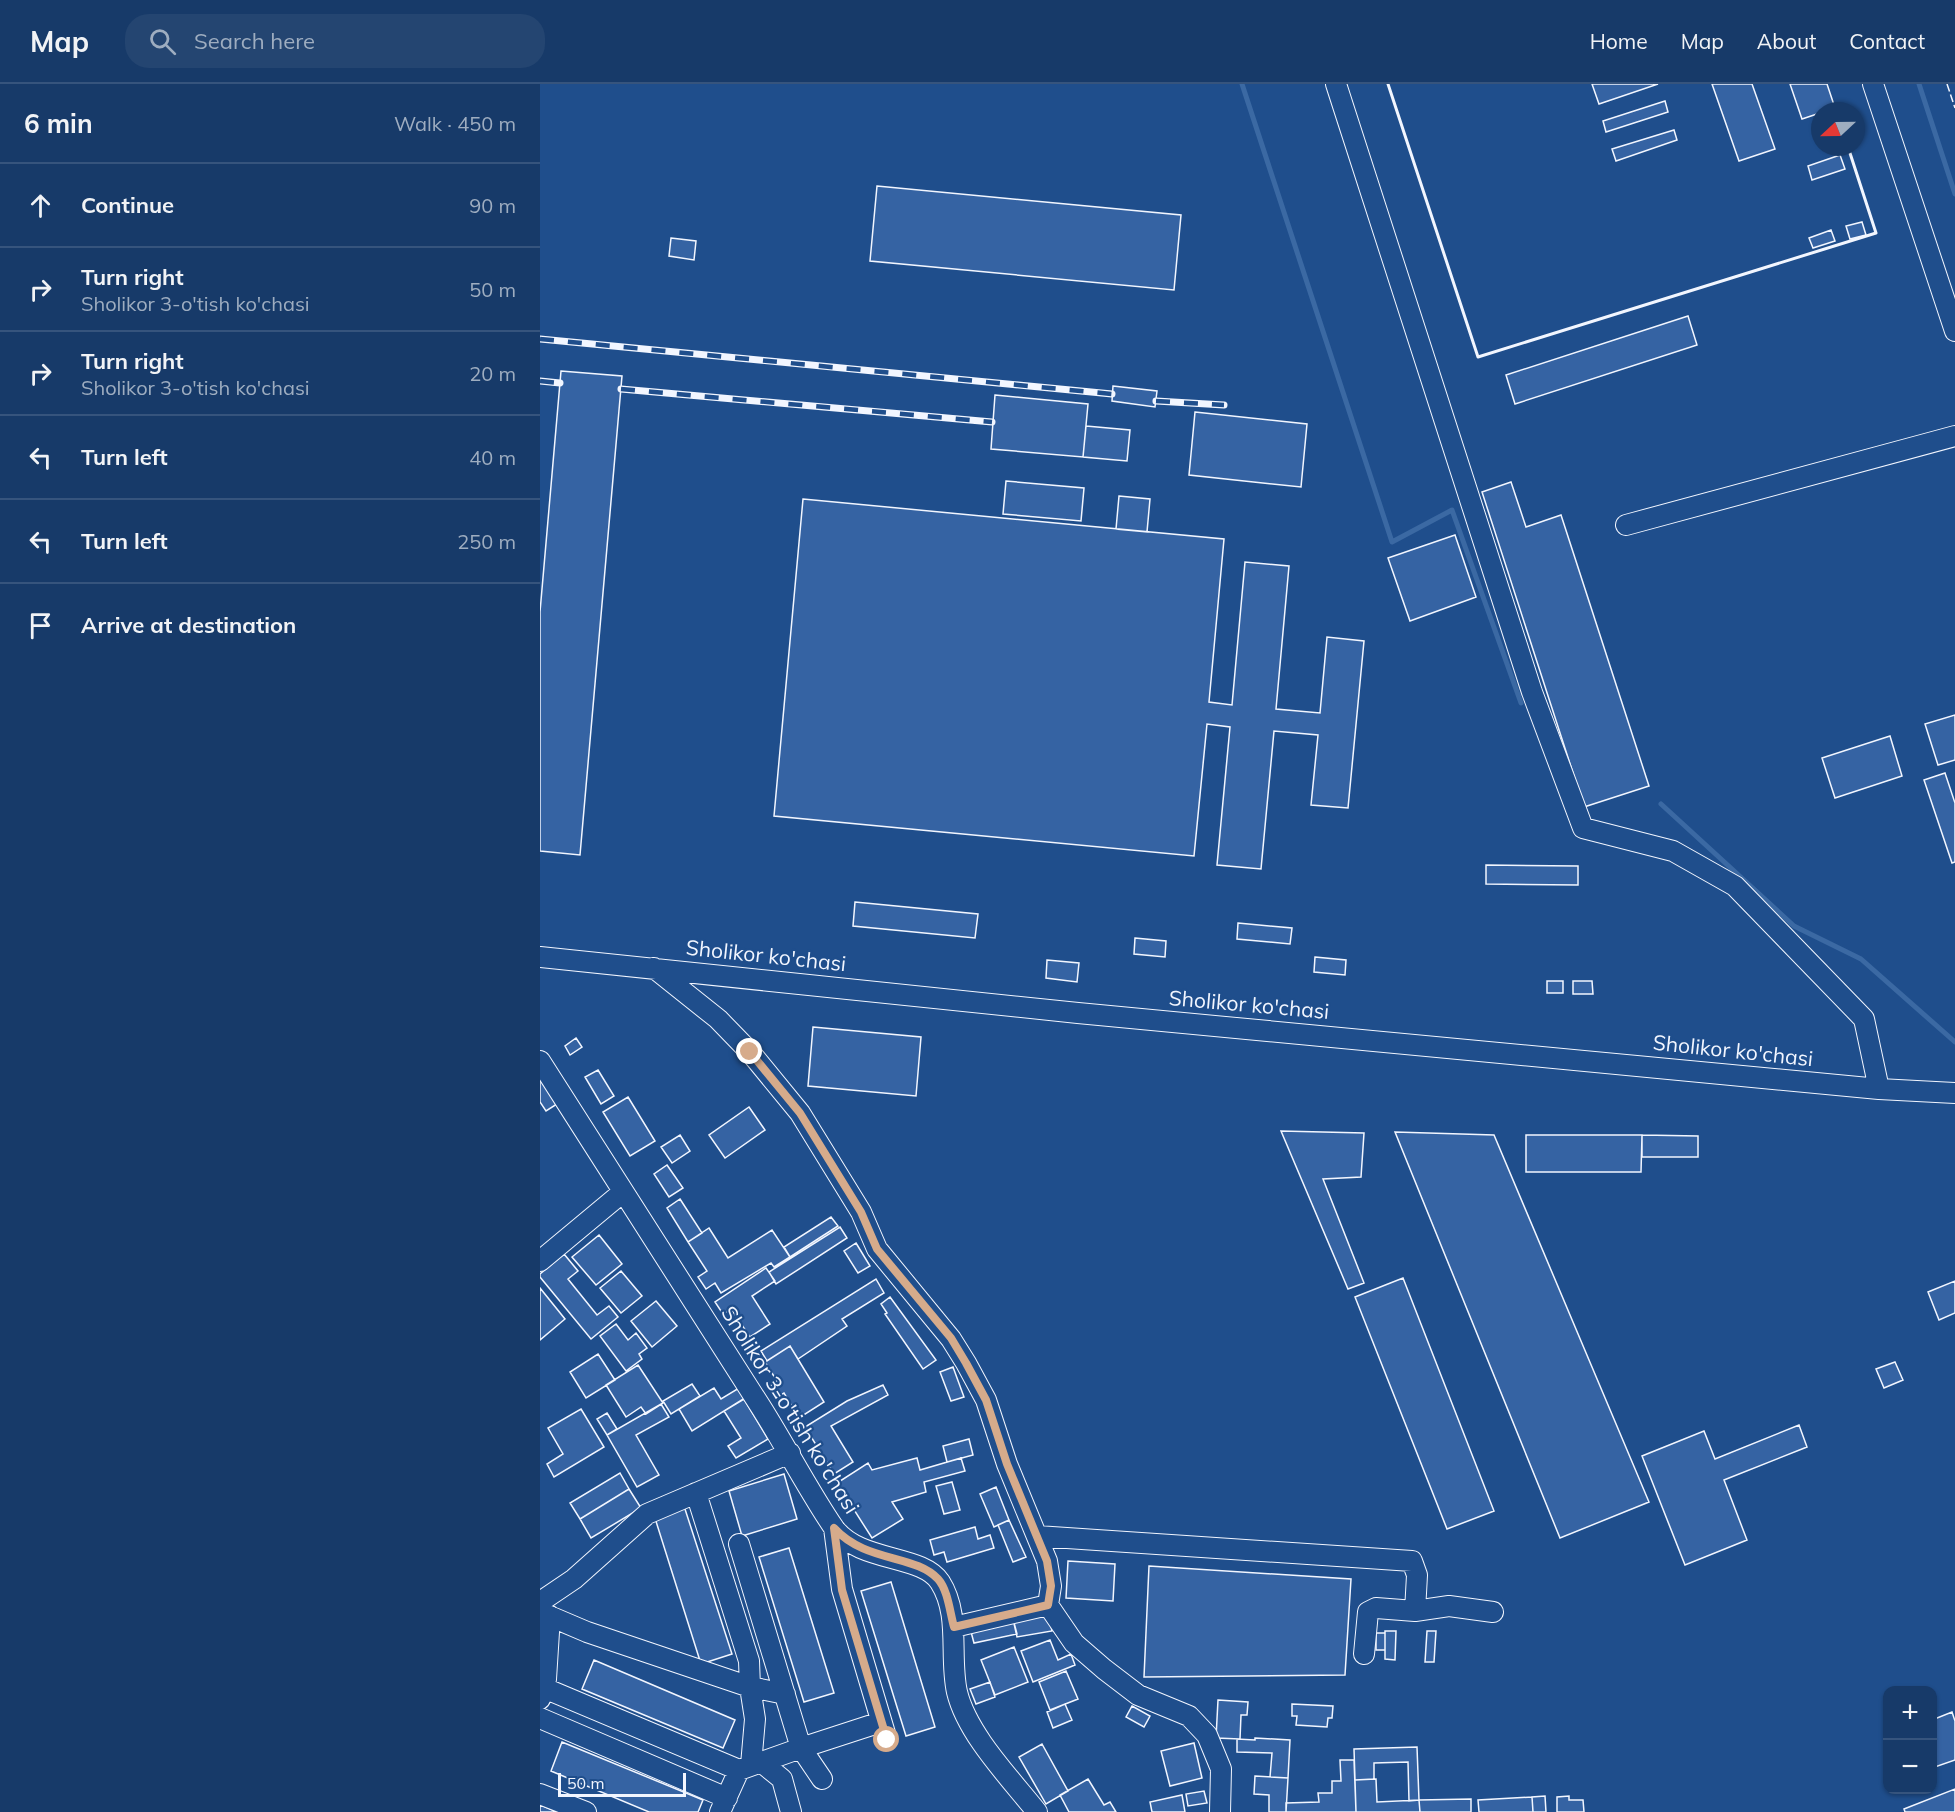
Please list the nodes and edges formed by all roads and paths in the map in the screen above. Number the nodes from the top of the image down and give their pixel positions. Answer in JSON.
{"nodes":[{"id":1,"x":1336,"y":84,"type":"edge"},
{"id":2,"x":1873,"y":84,"type":"edge"},
{"id":3,"x":1955,"y":331,"type":"edge"},
{"id":4,"x":1955,"y":436,"type":"edge"},
{"id":5,"x":1626,"y":525,"type":"dead end"},
{"id":6,"x":540,"y":957,"type":"edge"},
{"id":7,"x":654,"y":969,"type":"junction"},
{"id":8,"x":542,"y":1067,"type":"edge"},
{"id":9,"x":1879,"y":1089,"type":"junction"},
{"id":10,"x":1955,"y":1093,"type":"edge"},
{"id":11,"x":623,"y":1192,"type":"junction"},
{"id":12,"x":540,"y":1261,"type":"edge"},
{"id":13,"x":790,"y":1453,"type":"junction"},
{"id":14,"x":696,"y":1493,"type":"junction"},
{"id":15,"x":834,"y":1528,"type":"junction"},
{"id":16,"x":1036,"y":1536,"type":"junction"},
{"id":17,"x":739,"y":1544,"type":"dead end"},
{"id":18,"x":1048,"y":1605,"type":"junction"},
{"id":19,"x":543,"y":1610,"type":"edge"},
{"id":20,"x":1415,"y":1611,"type":"junction"},
{"id":21,"x":1493,"y":1612,"type":"dead end"},
{"id":22,"x":954,"y":1627,"type":"junction"},
{"id":23,"x":1364,"y":1654,"type":"dead end"},
{"id":24,"x":750,"y":1687,"type":"junction"},
{"id":25,"x":542,"y":1694,"type":"edge"},
{"id":26,"x":785,"y":1694,"type":"junction"},
{"id":27,"x":540,"y":1718,"type":"edge"},
{"id":28,"x":801,"y":1748,"type":"junction"},
{"id":29,"x":751,"y":1765,"type":"junction"},
{"id":30,"x":822,"y":1779,"type":"dead end"},
{"id":31,"x":540,"y":1794,"type":"edge"},
{"id":32,"x":724,"y":1805,"type":"edge"},
{"id":33,"x":586,"y":1812,"type":"edge"},
{"id":34,"x":791,"y":1812,"type":"edge"},
{"id":35,"x":1036,"y":1812,"type":"edge"},
{"id":36,"x":1220,"y":1812,"type":"edge"}],
"edges":[{"from":1,"to":9,"type":"street"},
{"from":2,"to":3,"type":"street"},
{"from":4,"to":5,"type":"street"},
{"from":6,"to":7,"type":"street","name":"Sholikor ko'chasi"},
{"from":7,"to":9,"type":"street","name":"Sholikor ko'chasi"},
{"from":7,"to":16,"type":"street"},
{"from":8,"to":11,"type":"street","name":"Sholikor 3-o'tish ko'chasi"},
{"from":9,"to":10,"type":"street","name":"Sholikor ko'chasi"},
{"from":11,"to":12,"type":"street"},
{"from":11,"to":13,"type":"street","name":"Sholikor 3-o'tish ko'chasi"},
{"from":13,"to":14,"type":"street"},
{"from":13,"to":15,"type":"street","name":"Sholikor 3-o'tish ko'chasi"},
{"from":14,"to":19,"type":"street"},
{"from":14,"to":24,"type":"street"},
{"from":15,"to":22,"type":"street","name":"Sholikor 3-o'tish ko'chasi"},
{"from":15,"to":28,"type":"street"},
{"from":16,"to":18,"type":"street"},
{"from":16,"to":20,"type":"street"},
{"from":17,"to":26,"type":"street"},
{"from":18,"to":22,"type":"street"},
{"from":18,"to":36,"type":"street"},
{"from":19,"to":24,"type":"street"},
{"from":19,"to":25,"type":"street"},
{"from":20,"to":21,"type":"street"},
{"from":20,"to":23,"type":"street"},
{"from":22,"to":35,"type":"street","name":"Sholikor 3-o'tish ko'chasi"},
{"from":24,"to":26,"type":"street"},
{"from":24,"to":29,"type":"street"},
{"from":25,"to":29,"type":"street"},
{"from":26,"to":28,"type":"street"},
{"from":27,"to":32,"type":"street"},
{"from":28,"to":29,"type":"street"},
{"from":28,"to":30,"type":"street"},
{"from":29,"to":32,"type":"street"},
{"from":29,"to":34,"type":"street"},
{"from":31,"to":33,"type":"street"}]}
